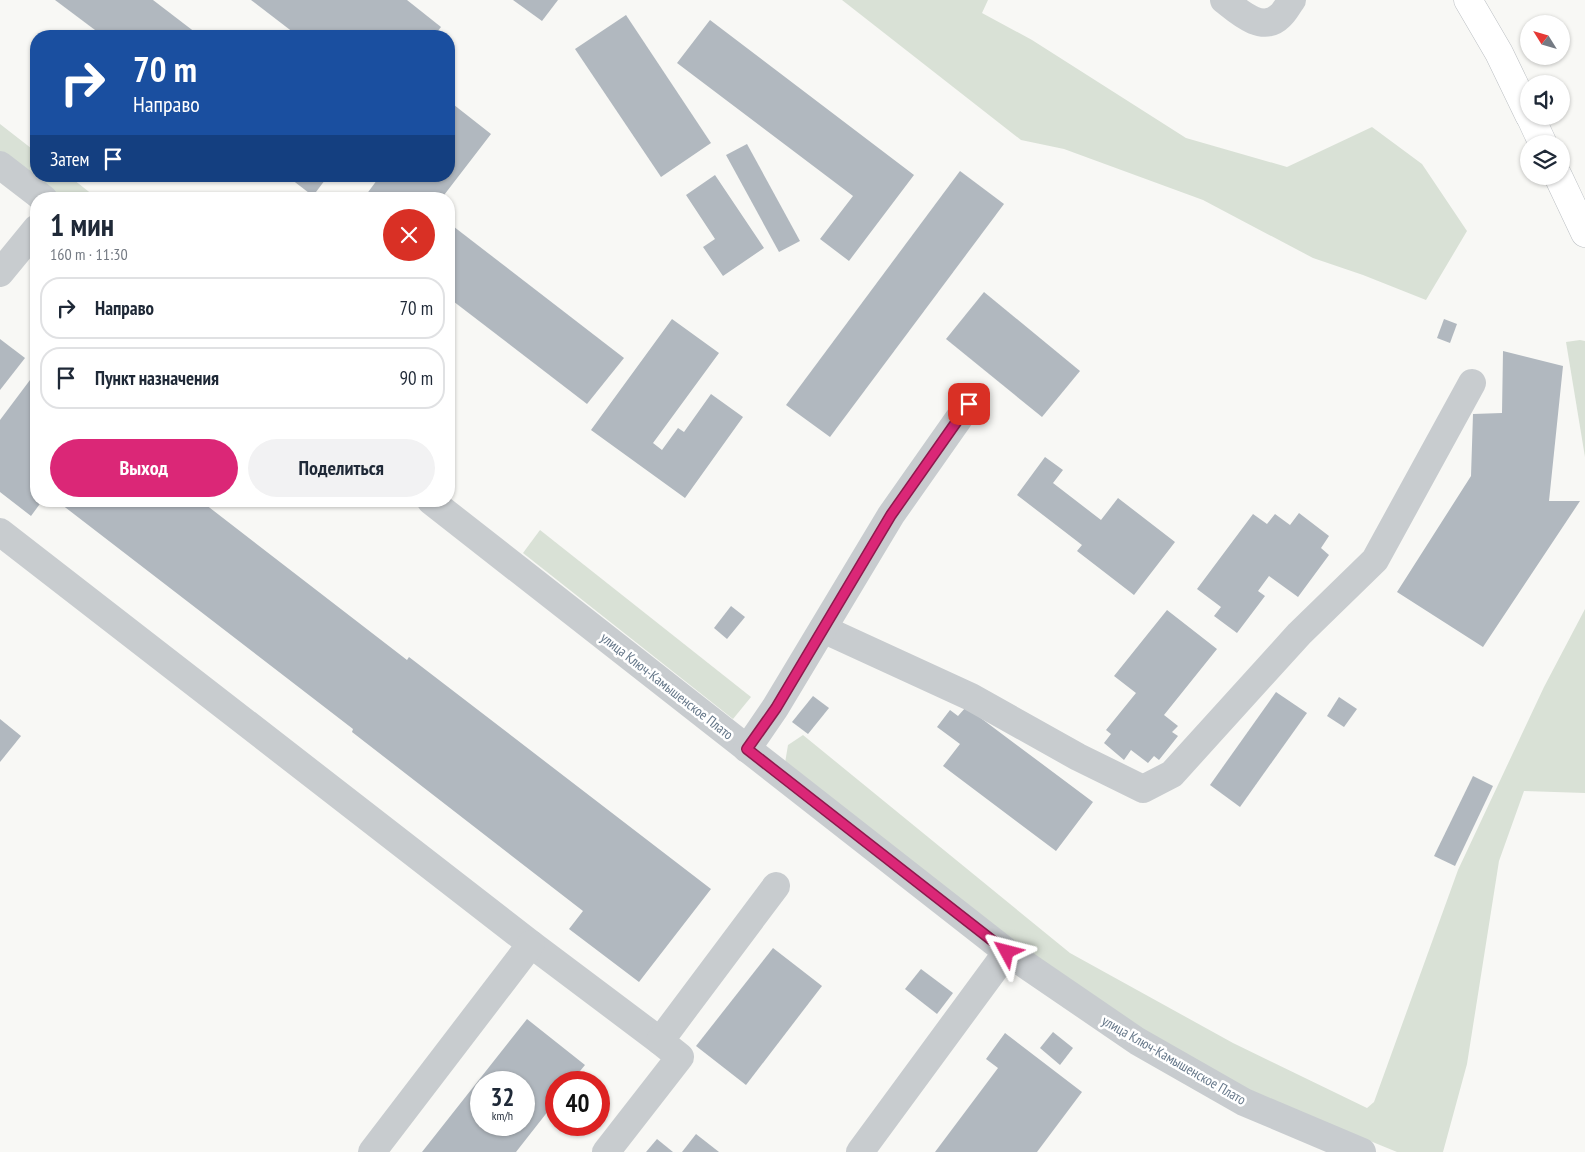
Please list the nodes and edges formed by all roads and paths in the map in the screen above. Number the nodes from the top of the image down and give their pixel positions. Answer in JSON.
{"nodes":[{"id":1,"x":1224,"y":0,"type":"edge"},
{"id":2,"x":1292,"y":0,"type":"edge"},
{"id":3,"x":1468,"y":0,"type":"edge"},
{"id":4,"x":1520,"y":96,"type":"edge"},
{"id":5,"x":0,"y":165,"type":"edge"},
{"id":6,"x":1562,"y":185,"type":"edge"},
{"id":7,"x":35,"y":192,"type":"edge"},
{"id":8,"x":1585,"y":233,"type":"edge"},
{"id":9,"x":30,"y":236,"type":"edge"},
{"id":10,"x":0,"y":273,"type":"edge"},
{"id":11,"x":1472,"y":383,"type":"dead end"},
{"id":12,"x":969,"y":404,"type":"dead end"},
{"id":13,"x":440,"y":507,"type":"edge"},
{"id":14,"x":0,"y":532,"type":"edge"},
{"id":15,"x":823,"y":629,"type":"junction"},
{"id":16,"x":747,"y":749,"type":"junction"},
{"id":17,"x":776,"y":886,"type":"dead end"},
{"id":18,"x":530,"y":944,"type":"junction"},
{"id":19,"x":1007,"y":952,"type":"junction"},
{"id":20,"x":660,"y":1041,"type":"junction"},
{"id":21,"x":372,"y":1152,"type":"edge"},
{"id":22,"x":606,"y":1152,"type":"edge"},
{"id":23,"x":860,"y":1152,"type":"edge"},
{"id":24,"x":1362,"y":1152,"type":"edge"}],
"edges":[{"from":1,"to":2,"type":"street"},
{"from":3,"to":4,"type":"main road"},
{"from":5,"to":7,"type":"street"},
{"from":6,"to":8,"type":"main road"},
{"from":9,"to":10,"type":"street"},
{"from":11,"to":15,"type":"street"},
{"from":12,"to":15,"type":"street"},
{"from":13,"to":16,"type":"street","name":"улица Ключ-Камышенское Плато"},
{"from":14,"to":18,"type":"street"},
{"from":15,"to":16,"type":"street"},
{"from":16,"to":19,"type":"street","name":"улица Ключ-Камышенское Плато"},
{"from":17,"to":20,"type":"street"},
{"from":18,"to":20,"type":"street"},
{"from":18,"to":21,"type":"street"},
{"from":19,"to":23,"type":"street"},
{"from":19,"to":24,"type":"street","name":"улица Ключ-Камышенское Плато"},
{"from":20,"to":22,"type":"street"}]}
